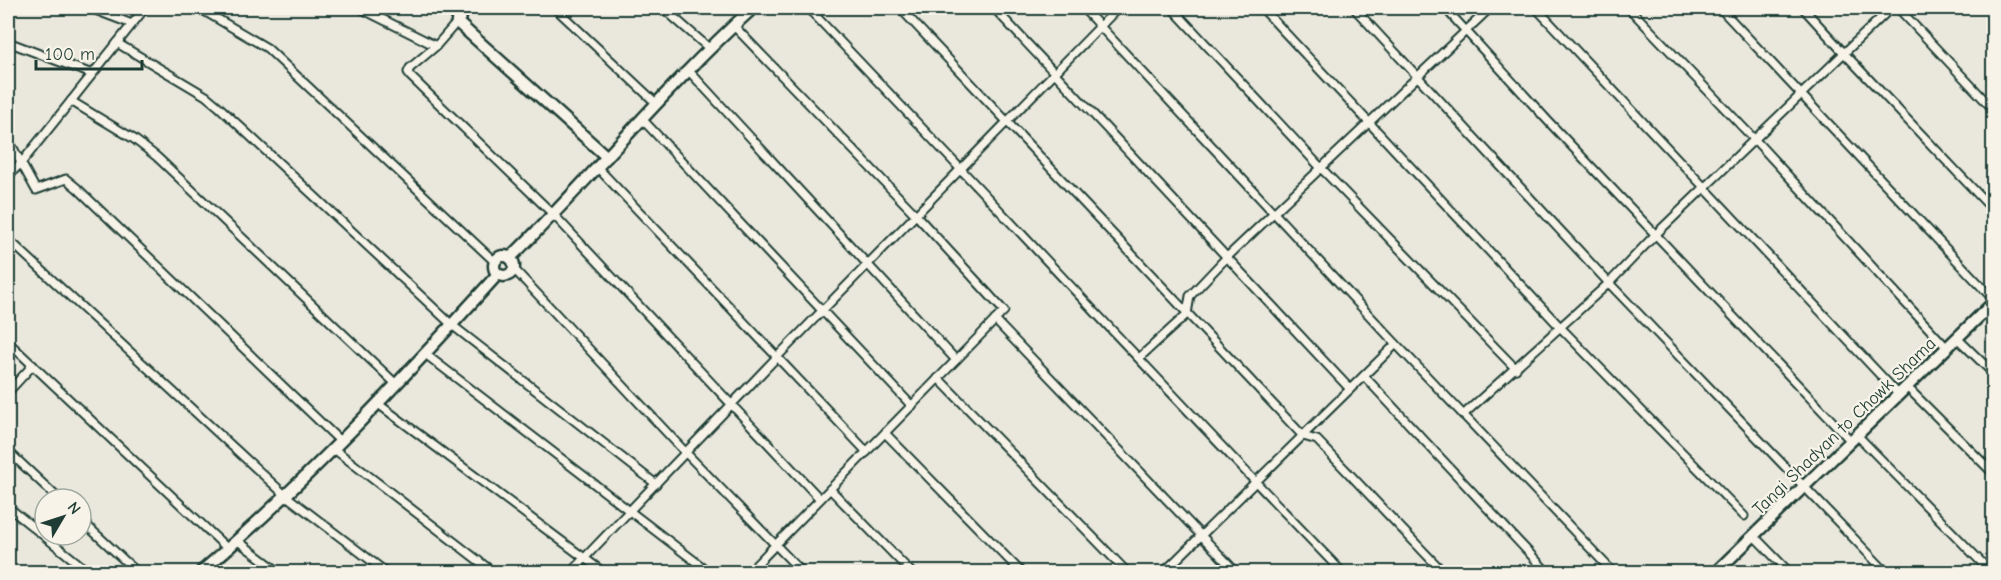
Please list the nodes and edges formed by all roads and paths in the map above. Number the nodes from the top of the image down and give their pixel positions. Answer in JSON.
{"nodes":[{"id":1,"x":90,"y":8,"type":"edge"},
{"id":2,"x":145,"y":8,"type":"edge"},
{"id":3,"x":200,"y":8,"type":"edge"},
{"id":4,"x":360,"y":8,"type":"edge"},
{"id":5,"x":466,"y":8,"type":"edge"},
{"id":6,"x":555,"y":8,"type":"edge"},
{"id":7,"x":663,"y":8,"type":"edge"},
{"id":8,"x":753,"y":8,"type":"edge"},
{"id":9,"x":808,"y":8,"type":"edge"},
{"id":10,"x":900,"y":8,"type":"edge"},
{"id":11,"x":994,"y":8,"type":"edge"},
{"id":12,"x":1083,"y":8,"type":"edge"},
{"id":13,"x":1118,"y":8,"type":"edge"},
{"id":14,"x":1172,"y":8,"type":"edge"},
{"id":15,"x":1262,"y":8,"type":"edge"},
{"id":16,"x":1354,"y":8,"type":"edge"},
{"id":17,"x":1445,"y":8,"type":"edge"},
{"id":18,"x":1490,"y":8,"type":"edge"},
{"id":19,"x":1536,"y":8,"type":"edge"},
{"id":20,"x":1629,"y":8,"type":"edge"},
{"id":21,"x":1719,"y":8,"type":"edge"},
{"id":22,"x":1803,"y":8,"type":"edge"},
{"id":23,"x":1891,"y":8,"type":"edge"},
{"id":24,"x":1898,"y":8,"type":"edge"},
{"id":25,"x":1987,"y":8,"type":"edge"},
{"id":26,"x":1994,"y":14,"type":"edge"},
{"id":27,"x":457,"y":22,"type":"junction"},
{"id":28,"x":132,"y":24,"type":"junction"},
{"id":29,"x":733,"y":25,"type":"junction"},
{"id":30,"x":1100,"y":25,"type":"junction"},
{"id":31,"x":1466,"y":30,"type":"junction"},
{"id":32,"x":8,"y":42,"type":"edge"},
{"id":33,"x":117,"y":44,"type":"junction"},
{"id":34,"x":436,"y":46,"type":"junction"},
{"id":35,"x":710,"y":49,"type":"junction"},
{"id":36,"x":1844,"y":53,"type":"junction"},
{"id":37,"x":689,"y":71,"type":"junction"},
{"id":38,"x":1054,"y":72,"type":"junction"},
{"id":39,"x":92,"y":74,"type":"junction"},
{"id":40,"x":1418,"y":76,"type":"junction"},
{"id":41,"x":1802,"y":94,"type":"junction"},
{"id":42,"x":71,"y":101,"type":"junction"},
{"id":43,"x":657,"y":104,"type":"junction"},
{"id":44,"x":1994,"y":110,"type":"edge"},
{"id":45,"x":642,"y":119,"type":"junction"},
{"id":46,"x":1007,"y":122,"type":"junction"},
{"id":47,"x":1369,"y":122,"type":"junction"},
{"id":48,"x":8,"y":139,"type":"edge"},
{"id":49,"x":1755,"y":140,"type":"junction"},
{"id":50,"x":607,"y":157,"type":"junction"},
{"id":51,"x":22,"y":162,"type":"junction"},
{"id":52,"x":597,"y":166,"type":"junction"},
{"id":53,"x":962,"y":168,"type":"junction"},
{"id":54,"x":1321,"y":168,"type":"junction"},
{"id":55,"x":8,"y":176,"type":"edge"},
{"id":56,"x":1705,"y":188,"type":"junction"},
{"id":57,"x":1994,"y":211,"type":"edge"},
{"id":58,"x":1274,"y":213,"type":"junction"},
{"id":59,"x":554,"y":215,"type":"junction"},
{"id":60,"x":916,"y":215,"type":"junction"},
{"id":61,"x":1655,"y":235,"type":"junction"},
{"id":62,"x":8,"y":239,"type":"edge"},
{"id":63,"x":1226,"y":258,"type":"junction"},
{"id":64,"x":495,"y":262,"type":"junction"},
{"id":65,"x":512,"y":263,"type":"junction"},
{"id":66,"x":868,"y":264,"type":"junction"},
{"id":67,"x":498,"y":274,"type":"junction"},
{"id":68,"x":1609,"y":283,"type":"junction"},
{"id":69,"x":1994,"y":301,"type":"edge"},
{"id":70,"x":822,"y":311,"type":"junction"},
{"id":71,"x":1187,"y":314,"type":"junction"},
{"id":72,"x":995,"y":320,"type":"junction"},
{"id":73,"x":452,"y":325,"type":"junction"},
{"id":74,"x":1561,"y":328,"type":"junction"},
{"id":75,"x":1957,"y":338,"type":"junction"},
{"id":76,"x":8,"y":342,"type":"edge"},
{"id":77,"x":1396,"y":344,"type":"junction"},
{"id":78,"x":1947,"y":348,"type":"junction"},
{"id":79,"x":424,"y":353,"type":"junction"},
{"id":80,"x":777,"y":357,"type":"junction"},
{"id":81,"x":1139,"y":358,"type":"junction"},
{"id":82,"x":956,"y":360,"type":"junction"},
{"id":83,"x":33,"y":365,"type":"junction"},
{"id":84,"x":1516,"y":369,"type":"junction"},
{"id":85,"x":1994,"y":374,"type":"edge"},
{"id":86,"x":1364,"y":376,"type":"junction"},
{"id":87,"x":938,"y":378,"type":"junction"},
{"id":88,"x":395,"y":383,"type":"junction"},
{"id":89,"x":1350,"y":389,"type":"junction"},
{"id":90,"x":1903,"y":391,"type":"junction"},
{"id":91,"x":8,"y":393,"type":"edge"},
{"id":92,"x":377,"y":403,"type":"junction"},
{"id":93,"x":731,"y":405,"type":"junction"},
{"id":94,"x":912,"y":406,"type":"junction"},
{"id":95,"x":1463,"y":415,"type":"junction"},
{"id":96,"x":885,"y":433,"type":"junction"},
{"id":97,"x":1302,"y":436,"type":"junction"},
{"id":98,"x":1854,"y":438,"type":"junction"},
{"id":99,"x":337,"y":445,"type":"junction"},
{"id":100,"x":8,"y":451,"type":"edge"},
{"id":101,"x":867,"y":452,"type":"junction"},
{"id":102,"x":686,"y":453,"type":"junction"},
{"id":103,"x":1994,"y":474,"type":"edge"},
{"id":104,"x":1256,"y":483,"type":"junction"},
{"id":105,"x":656,"y":484,"type":"junction"},
{"id":106,"x":46,"y":487,"type":"edge"},
{"id":107,"x":1803,"y":488,"type":"junction"},
{"id":108,"x":830,"y":489,"type":"junction"},
{"id":109,"x":285,"y":495,"type":"junction"},
{"id":110,"x":820,"y":499,"type":"junction"},
{"id":111,"x":8,"y":507,"type":"edge"},
{"id":112,"x":630,"y":511,"type":"junction"},
{"id":113,"x":1744,"y":516,"type":"dead end"},
{"id":114,"x":93,"y":531,"type":"edge"},
{"id":115,"x":1201,"y":536,"type":"junction"},
{"id":116,"x":1754,"y":536,"type":"junction"},
{"id":117,"x":238,"y":541,"type":"junction"},
{"id":118,"x":775,"y":546,"type":"junction"},
{"id":119,"x":228,"y":549,"type":"junction"},
{"id":120,"x":584,"y":559,"type":"junction"},
{"id":121,"x":89,"y":573,"type":"edge"},
{"id":122,"x":137,"y":573,"type":"edge"},
{"id":123,"x":201,"y":573,"type":"edge"},
{"id":124,"x":279,"y":573,"type":"edge"},
{"id":125,"x":386,"y":573,"type":"edge"},
{"id":126,"x":493,"y":573,"type":"edge"},
{"id":127,"x":571,"y":573,"type":"edge"},
{"id":128,"x":603,"y":573,"type":"edge"},
{"id":129,"x":709,"y":573,"type":"edge"},
{"id":130,"x":749,"y":573,"type":"edge"},
{"id":131,"x":802,"y":573,"type":"edge"},
{"id":132,"x":911,"y":573,"type":"edge"},
{"id":133,"x":1021,"y":573,"type":"edge"},
{"id":134,"x":1127,"y":573,"type":"edge"},
{"id":135,"x":1164,"y":573,"type":"edge"},
{"id":136,"x":1236,"y":573,"type":"edge"},
{"id":137,"x":1342,"y":573,"type":"edge"},
{"id":138,"x":1443,"y":573,"type":"edge"},
{"id":139,"x":1547,"y":573,"type":"edge"},
{"id":140,"x":1613,"y":573,"type":"edge"},
{"id":141,"x":1716,"y":573,"type":"edge"},
{"id":142,"x":1789,"y":573,"type":"edge"},
{"id":143,"x":1887,"y":573,"type":"edge"},
{"id":144,"x":1991,"y":573,"type":"edge"}],
"edges":[{"from":1,"to":28,"type":"street"},
{"from":2,"to":28,"type":"street"},
{"from":3,"to":64,"type":"street"},
{"from":4,"to":34,"type":"street"},
{"from":5,"to":27,"type":"main road"},
{"from":6,"to":43,"type":"street"},
{"from":7,"to":35,"type":"street"},
{"from":8,"to":29,"type":"main road"},
{"from":9,"to":53,"type":"street"},
{"from":10,"to":46,"type":"street"},
{"from":11,"to":38,"type":"street"},
{"from":12,"to":30,"type":"street"},
{"from":13,"to":30,"type":"street"},
{"from":14,"to":54,"type":"street"},
{"from":15,"to":47,"type":"street"},
{"from":16,"to":40,"type":"street"},
{"from":17,"to":31,"type":"street"},
{"from":18,"to":31,"type":"street"},
{"from":19,"to":56,"type":"street"},
{"from":20,"to":49,"type":"street"},
{"from":21,"to":41,"type":"street"},
{"from":22,"to":36,"type":"street"},
{"from":23,"to":36,"type":"street"},
{"from":24,"to":44,"type":"street"},
{"from":25,"to":26,"type":"street"},
{"from":27,"to":34,"type":"street"},
{"from":27,"to":50,"type":"main road"},
{"from":28,"to":33,"type":"street"},
{"from":29,"to":35,"type":"main road"},
{"from":29,"to":60,"type":"street"},
{"from":30,"to":38,"type":"street"},
{"from":30,"to":58,"type":"street"},
{"from":31,"to":40,"type":"street"},
{"from":31,"to":61,"type":"street"},
{"from":32,"to":39,"type":"street"},
{"from":33,"to":39,"type":"street"},
{"from":33,"to":73,"type":"street"},
{"from":34,"to":59,"type":"street"},
{"from":35,"to":37,"type":"main road"},
{"from":36,"to":41,"type":"street"},
{"from":36,"to":57,"type":"street"},
{"from":37,"to":43,"type":"main road"},
{"from":37,"to":66,"type":"street"},
{"from":38,"to":46,"type":"street"},
{"from":38,"to":63,"type":"street"},
{"from":39,"to":42,"type":"street"},
{"from":40,"to":47,"type":"street"},
{"from":40,"to":68,"type":"street"},
{"from":41,"to":49,"type":"street"},
{"from":41,"to":69,"type":"street"},
{"from":42,"to":51,"type":"street"},
{"from":42,"to":88,"type":"street"},
{"from":43,"to":45,"type":"main road"},
{"from":45,"to":50,"type":"main road"},
{"from":45,"to":70,"type":"street"},
{"from":46,"to":53,"type":"street"},
{"from":46,"to":71,"type":"street"},
{"from":47,"to":54,"type":"street"},
{"from":47,"to":74,"type":"street"},
{"from":48,"to":51,"type":"street"},
{"from":49,"to":56,"type":"street"},
{"from":49,"to":78,"type":"street"},
{"from":50,"to":52,"type":"main road"},
{"from":51,"to":55,"type":"street"},
{"from":51,"to":99,"type":"street"},
{"from":52,"to":59,"type":"main road"},
{"from":52,"to":80,"type":"street"},
{"from":53,"to":60,"type":"street"},
{"from":53,"to":81,"type":"street"},
{"from":54,"to":58,"type":"street"},
{"from":54,"to":84,"type":"street"},
{"from":56,"to":61,"type":"street"},
{"from":56,"to":90,"type":"street"},
{"from":58,"to":63,"type":"street"},
{"from":58,"to":77,"type":"street"},
{"from":59,"to":65,"type":"main road"},
{"from":59,"to":93,"type":"street"},
{"from":60,"to":66,"type":"street"},
{"from":60,"to":72,"type":"street"},
{"from":61,"to":68,"type":"street"},
{"from":61,"to":98,"type":"street"},
{"from":62,"to":109,"type":"street"},
{"from":63,"to":71,"type":"street"},
{"from":63,"to":89,"type":"street"},
{"from":64,"to":65,"type":"main road"},
{"from":64,"to":67,"type":"main road"},
{"from":65,"to":67,"type":"main road"},
{"from":65,"to":102,"type":"street"},
{"from":66,"to":70,"type":"street"},
{"from":66,"to":82,"type":"street"},
{"from":67,"to":73,"type":"main road"},
{"from":68,"to":74,"type":"street"},
{"from":68,"to":107,"type":"street"},
{"from":69,"to":75,"type":"main road","name":"Tangi Shadyan to Chowk Shama"},
{"from":70,"to":80,"type":"street"},
{"from":70,"to":94,"type":"street"},
{"from":71,"to":81,"type":"street"},
{"from":71,"to":97,"type":"street"},
{"from":72,"to":82,"type":"street"},
{"from":72,"to":115,"type":"street"},
{"from":73,"to":79,"type":"main road"},
{"from":73,"to":105,"type":"street"},
{"from":74,"to":84,"type":"street"},
{"from":74,"to":113,"type":"street"},
{"from":75,"to":78,"type":"main road","name":"Tangi Shadyan to Chowk Shama"},
{"from":75,"to":85,"type":"street"},
{"from":76,"to":83,"type":"street"},
{"from":77,"to":86,"type":"street"},
{"from":77,"to":95,"type":"street"},
{"from":78,"to":90,"type":"main road","name":"Tangi Shadyan to Chowk Shama"},
{"from":79,"to":88,"type":"main road"},
{"from":79,"to":112,"type":"street"},
{"from":80,"to":93,"type":"street"},
{"from":80,"to":101,"type":"street"},
{"from":81,"to":104,"type":"street"},
{"from":82,"to":87,"type":"street"},
{"from":83,"to":91,"type":"street"},
{"from":83,"to":119,"type":"street"},
{"from":84,"to":95,"type":"street"},
{"from":86,"to":89,"type":"street"},
{"from":86,"to":139,"type":"street"},
{"from":87,"to":94,"type":"street"},
{"from":87,"to":134,"type":"street"},
{"from":88,"to":92,"type":"main road"},
{"from":89,"to":97,"type":"street"},
{"from":90,"to":98,"type":"main road","name":"Tangi Shadyan to Chowk Shama"},
{"from":90,"to":103,"type":"street"},
{"from":92,"to":99,"type":"main road"},
{"from":92,"to":120,"type":"street"},
{"from":93,"to":102,"type":"street"},
{"from":93,"to":110,"type":"street"},
{"from":94,"to":96,"type":"street"},
{"from":95,"to":140,"type":"street"},
{"from":96,"to":101,"type":"street"},
{"from":96,"to":133,"type":"street"},
{"from":97,"to":104,"type":"street"},
{"from":97,"to":138,"type":"street"},
{"from":98,"to":107,"type":"main road","name":"Tangi Shadyan to Chowk Shama"},
{"from":98,"to":144,"type":"street"},
{"from":99,"to":109,"type":"main road"},
{"from":99,"to":126,"type":"street"},
{"from":100,"to":106,"type":"street"},
{"from":101,"to":108,"type":"street"},
{"from":102,"to":105,"type":"street"},
{"from":102,"to":118,"type":"street"},
{"from":104,"to":115,"type":"street"},
{"from":104,"to":137,"type":"street"},
{"from":105,"to":112,"type":"street"},
{"from":107,"to":116,"type":"main road","name":"Tangi Shadyan to Chowk Shama"},
{"from":107,"to":143,"type":"street"},
{"from":108,"to":110,"type":"street"},
{"from":108,"to":132,"type":"street"},
{"from":109,"to":117,"type":"main road"},
{"from":109,"to":125,"type":"street"},
{"from":110,"to":118,"type":"street"},
{"from":111,"to":121,"type":"street"},
{"from":112,"to":120,"type":"street"},
{"from":112,"to":129,"type":"street"},
{"from":114,"to":122,"type":"street"},
{"from":115,"to":135,"type":"street"},
{"from":115,"to":136,"type":"street"},
{"from":116,"to":141,"type":"main road","name":"Tangi Shadyan to Chowk Shama"},
{"from":116,"to":142,"type":"street"},
{"from":117,"to":119,"type":"main road"},
{"from":117,"to":124,"type":"street"},
{"from":118,"to":130,"type":"street"},
{"from":118,"to":131,"type":"street"},
{"from":119,"to":123,"type":"main road"},
{"from":120,"to":127,"type":"street"},
{"from":120,"to":128,"type":"street"}]}
